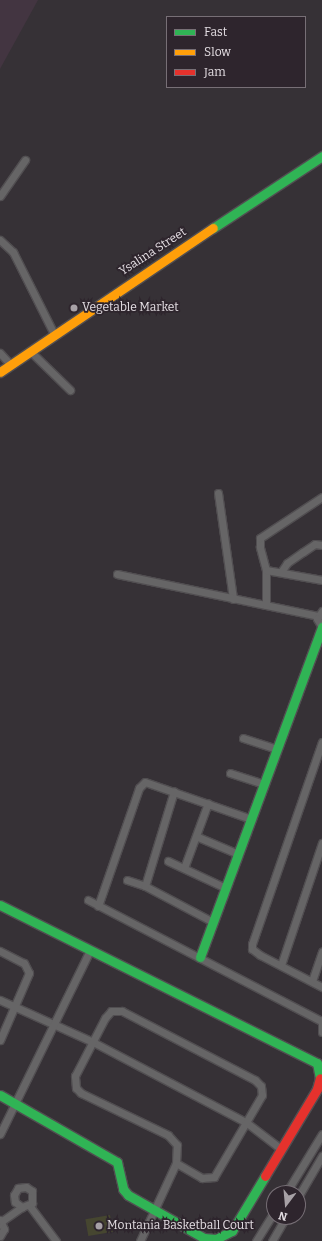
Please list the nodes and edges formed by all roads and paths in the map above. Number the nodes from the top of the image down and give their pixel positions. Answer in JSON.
{"nodes":[{"id":1,"x":322,"y":156,"type":"edge"},
{"id":2,"x":25,"y":160,"type":"dead end"},
{"id":3,"x":0,"y":196,"type":"edge"},
{"id":4,"x":0,"y":240,"type":"edge"},
{"id":5,"x":54,"y":334,"type":"junction"},
{"id":6,"x":30,"y":351,"type":"junction"},
{"id":7,"x":0,"y":353,"type":"edge"},
{"id":8,"x":10,"y":364,"type":"junction"},
{"id":9,"x":0,"y":372,"type":"edge"},
{"id":10,"x":70,"y":390,"type":"dead end"},
{"id":11,"x":218,"y":493,"type":"dead end"},
{"id":12,"x":322,"y":497,"type":"edge"},
{"id":13,"x":322,"y":544,"type":"edge"},
{"id":14,"x":266,"y":570,"type":"junction"},
{"id":15,"x":281,"y":572,"type":"junction"},
{"id":16,"x":117,"y":574,"type":"dead end"},
{"id":17,"x":322,"y":580,"type":"edge"},
{"id":18,"x":233,"y":599,"type":"junction"},
{"id":19,"x":266,"y":605,"type":"junction"},
{"id":20,"x":320,"y":613,"type":"edge"},
{"id":21,"x":322,"y":627,"type":"edge"},
{"id":22,"x":243,"y":738,"type":"dead end"},
{"id":23,"x":322,"y":742,"type":"edge"},
{"id":24,"x":277,"y":749,"type":"junction"},
{"id":25,"x":230,"y":773,"type":"dead end"},
{"id":26,"x":264,"y":784,"type":"junction"},
{"id":27,"x":174,"y":791,"type":"junction"},
{"id":28,"x":208,"y":804,"type":"junction"},
{"id":29,"x":251,"y":819,"type":"junction"},
{"id":30,"x":198,"y":837,"type":"junction"},
{"id":31,"x":322,"y":843,"type":"edge"},
{"id":32,"x":238,"y":854,"type":"junction"},
{"id":33,"x":168,"y":861,"type":"dead end"},
{"id":34,"x":184,"y":868,"type":"junction"},
{"id":35,"x":127,"y":880,"type":"dead end"},
{"id":36,"x":145,"y":886,"type":"junction"},
{"id":37,"x":226,"y":888,"type":"junction"},
{"id":38,"x":88,"y":900,"type":"dead end"},
{"id":39,"x":0,"y":905,"type":"edge"},
{"id":40,"x":98,"y":906,"type":"junction"},
{"id":41,"x":213,"y":922,"type":"junction"},
{"id":42,"x":90,"y":950,"type":"junction"},
{"id":43,"x":0,"y":951,"type":"edge"},
{"id":44,"x":322,"y":952,"type":"edge"},
{"id":45,"x":200,"y":957,"type":"junction"},
{"id":46,"x":280,"y":965,"type":"junction"},
{"id":47,"x":312,"y":982,"type":"junction"},
{"id":48,"x":322,"y":987,"type":"edge"},
{"id":49,"x":0,"y":1000,"type":"edge"},
{"id":50,"x":16,"y":1008,"type":"junction"},
{"id":51,"x":322,"y":1020,"type":"edge"},
{"id":52,"x":55,"y":1024,"type":"junction"},
{"id":53,"x":322,"y":1032,"type":"edge"},
{"id":54,"x":0,"y":1040,"type":"edge"},
{"id":55,"x":93,"y":1042,"type":"junction"},
{"id":56,"x":0,"y":1095,"type":"edge"},
{"id":57,"x":15,"y":1102,"type":"junction"},
{"id":58,"x":247,"y":1123,"type":"junction"},
{"id":59,"x":0,"y":1134,"type":"edge"},
{"id":60,"x":322,"y":1134,"type":"edge"},
{"id":61,"x":281,"y":1149,"type":"junction"},
{"id":62,"x":322,"y":1156,"type":"edge"},
{"id":63,"x":176,"y":1163,"type":"junction"},
{"id":64,"x":291,"y":1185,"type":"edge"},
{"id":65,"x":305,"y":1185,"type":"edge"},
{"id":66,"x":156,"y":1209,"type":"junction"},
{"id":67,"x":1,"y":1221,"type":"edge"},
{"id":68,"x":266,"y":1225,"type":"edge"},
{"id":69,"x":281,"y":1225,"type":"edge"},
{"id":70,"x":2,"y":1238,"type":"edge"},
{"id":71,"x":56,"y":1241,"type":"edge"},
{"id":72,"x":140,"y":1241,"type":"edge"},
{"id":73,"x":256,"y":1241,"type":"edge"},
{"id":74,"x":272,"y":1241,"type":"edge"}],
"edges":[{"from":1,"to":5,"type":"street","name":"Ysalina Street"},
{"from":2,"to":3,"type":"street"},
{"from":4,"to":5,"type":"street"},
{"from":5,"to":6,"type":"street","name":"Ysalina Street"},
{"from":6,"to":8,"type":"street","name":"Ysalina Street"},
{"from":6,"to":10,"type":"street"},
{"from":7,"to":8,"type":"street"},
{"from":8,"to":9,"type":"street","name":"Ysalina Street"},
{"from":11,"to":18,"type":"street"},
{"from":12,"to":14,"type":"street"},
{"from":13,"to":15,"type":"street"},
{"from":14,"to":15,"type":"street"},
{"from":14,"to":19,"type":"street"},
{"from":15,"to":17,"type":"street"},
{"from":16,"to":18,"type":"street"},
{"from":18,"to":19,"type":"street"},
{"from":19,"to":20,"type":"street"},
{"from":20,"to":21,"type":"street"},
{"from":21,"to":24,"type":"street"},
{"from":22,"to":24,"type":"street"},
{"from":23,"to":46,"type":"street"},
{"from":24,"to":26,"type":"street"},
{"from":25,"to":26,"type":"street"},
{"from":26,"to":29,"type":"street"},
{"from":27,"to":28,"type":"street"},
{"from":27,"to":36,"type":"street"},
{"from":27,"to":40,"type":"street"},
{"from":28,"to":29,"type":"street"},
{"from":28,"to":30,"type":"street"},
{"from":29,"to":32,"type":"street"},
{"from":30,"to":32,"type":"street"},
{"from":30,"to":34,"type":"street"},
{"from":31,"to":46,"type":"street"},
{"from":32,"to":37,"type":"street"},
{"from":33,"to":34,"type":"street"},
{"from":34,"to":37,"type":"street"},
{"from":35,"to":36,"type":"street"},
{"from":36,"to":41,"type":"street"},
{"from":37,"to":41,"type":"street"},
{"from":38,"to":40,"type":"street"},
{"from":39,"to":42,"type":"street"},
{"from":40,"to":45,"type":"street"},
{"from":41,"to":45,"type":"street"},
{"from":42,"to":52,"type":"street"},
{"from":42,"to":61,"type":"street"},
{"from":43,"to":50,"type":"street"},
{"from":44,"to":47,"type":"street"},
{"from":45,"to":51,"type":"street"},
{"from":46,"to":47,"type":"street"},
{"from":47,"to":48,"type":"street"},
{"from":49,"to":50,"type":"street"},
{"from":50,"to":52,"type":"street"},
{"from":50,"to":54,"type":"street"},
{"from":51,"to":53,"type":"street"},
{"from":52,"to":55,"type":"street"},
{"from":52,"to":57,"type":"street"},
{"from":55,"to":58,"type":"street"},
{"from":55,"to":58,"type":"street"},
{"from":55,"to":63,"type":"street"},
{"from":56,"to":57,"type":"street"},
{"from":57,"to":59,"type":"street"},
{"from":57,"to":66,"type":"street"},
{"from":58,"to":61,"type":"street"},
{"from":58,"to":63,"type":"street"},
{"from":60,"to":64,"type":"street"},
{"from":61,"to":66,"type":"street"},
{"from":62,"to":65,"type":"street"},
{"from":63,"to":66,"type":"street"},
{"from":66,"to":72,"type":"street"},
{"from":67,"to":70,"type":"street"},
{"from":67,"to":71,"type":"street"},
{"from":68,"to":73,"type":"street"},
{"from":69,"to":74,"type":"street"}]}
